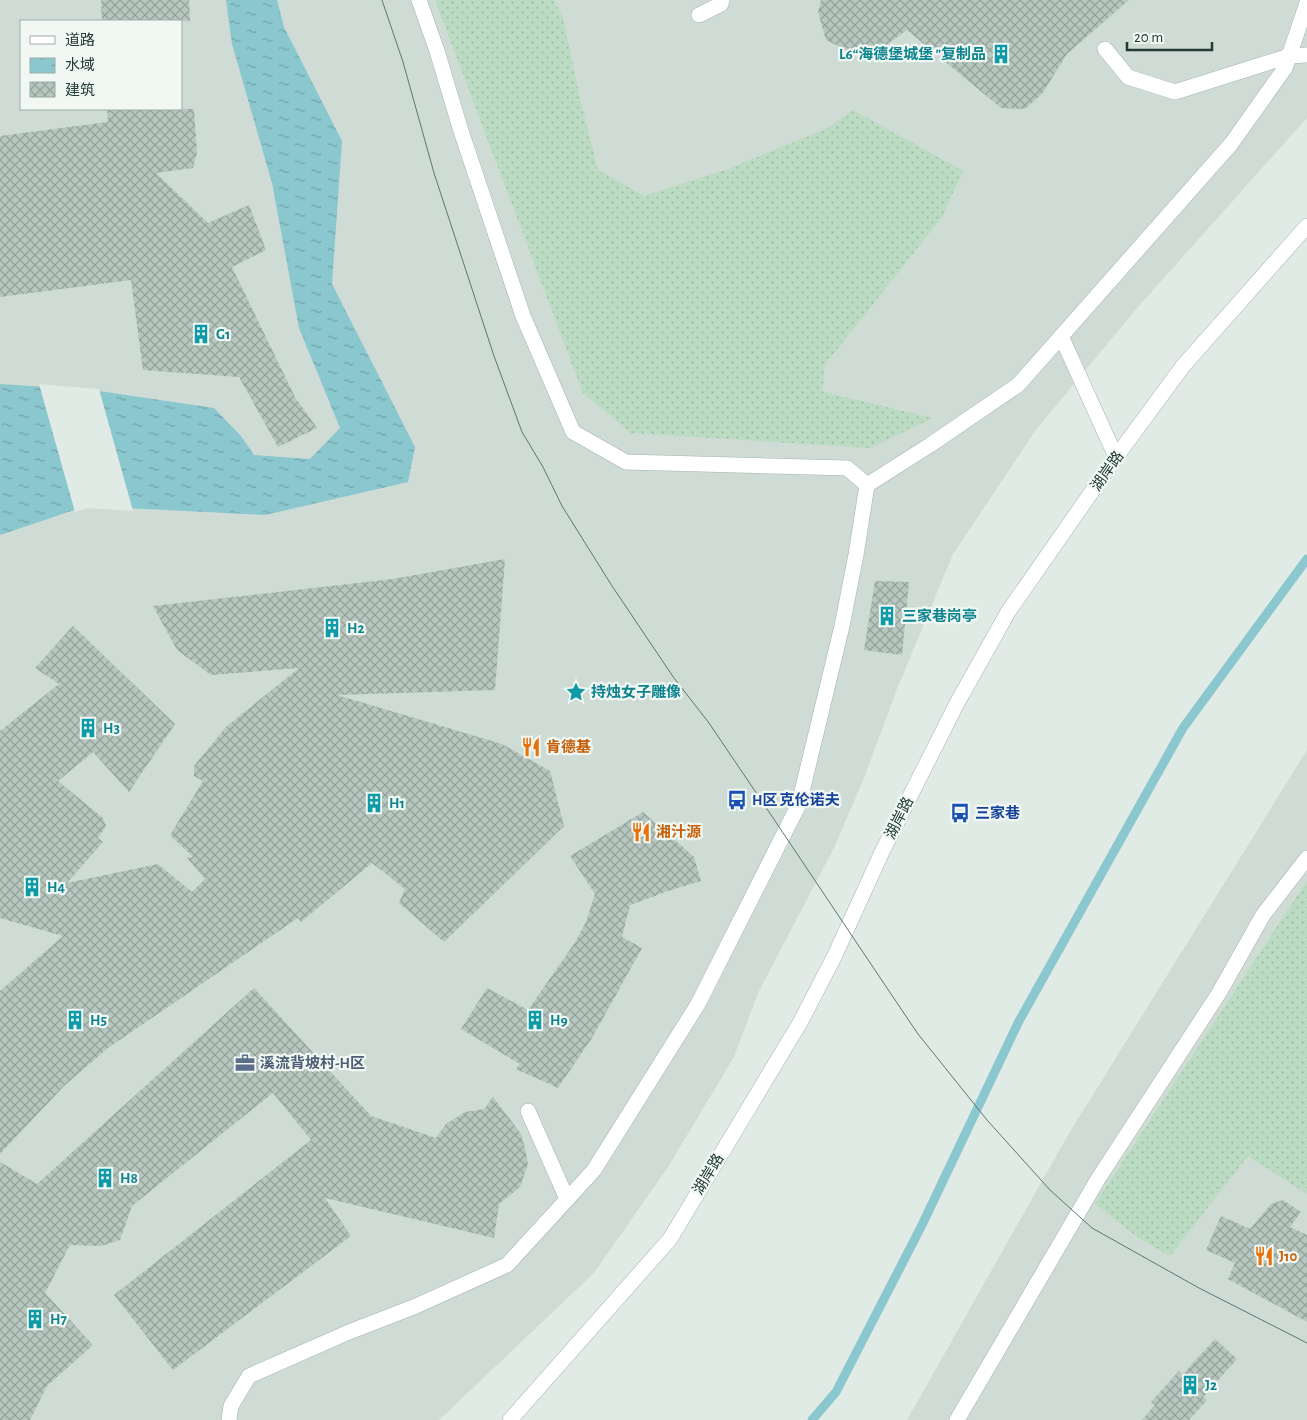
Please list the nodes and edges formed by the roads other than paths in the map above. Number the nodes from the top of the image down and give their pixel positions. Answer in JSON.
{"nodes":[{"id":1,"x":418,"y":0,"type":"edge"},
{"id":2,"x":722,"y":0,"type":"edge"},
{"id":3,"x":1307,"y":3,"type":"edge"},
{"id":4,"x":699,"y":15,"type":"dead end"},
{"id":5,"x":1105,"y":49,"type":"dead end"},
{"id":6,"x":1307,"y":55,"type":"edge"},
{"id":7,"x":1289,"y":56,"type":"junction"},
{"id":8,"x":1307,"y":226,"type":"edge"},
{"id":9,"x":1061,"y":336,"type":"junction"},
{"id":10,"x":1116,"y":457,"type":"junction"},
{"id":11,"x":867,"y":485,"type":"junction"},
{"id":12,"x":1307,"y":858,"type":"edge"},
{"id":13,"x":528,"y":1111,"type":"dead end"},
{"id":14,"x":567,"y":1199,"type":"junction"},
{"id":15,"x":229,"y":1420,"type":"edge"},
{"id":16,"x":510,"y":1420,"type":"edge"},
{"id":17,"x":957,"y":1420,"type":"edge"}],
"edges":[{"from":1,"to":11,"type":"street"},
{"from":2,"to":4,"type":"street"},
{"from":3,"to":7,"type":"street"},
{"from":5,"to":7,"type":"street"},
{"from":6,"to":7,"type":"street"},
{"from":7,"to":9,"type":"street"},
{"from":8,"to":10,"type":"street","name":"湖岸路"},
{"from":9,"to":10,"type":"street"},
{"from":9,"to":11,"type":"street"},
{"from":10,"to":16,"type":"street","name":"湖岸路"},
{"from":11,"to":14,"type":"street"},
{"from":12,"to":17,"type":"street"},
{"from":13,"to":14,"type":"street"},
{"from":14,"to":15,"type":"street"}]}
